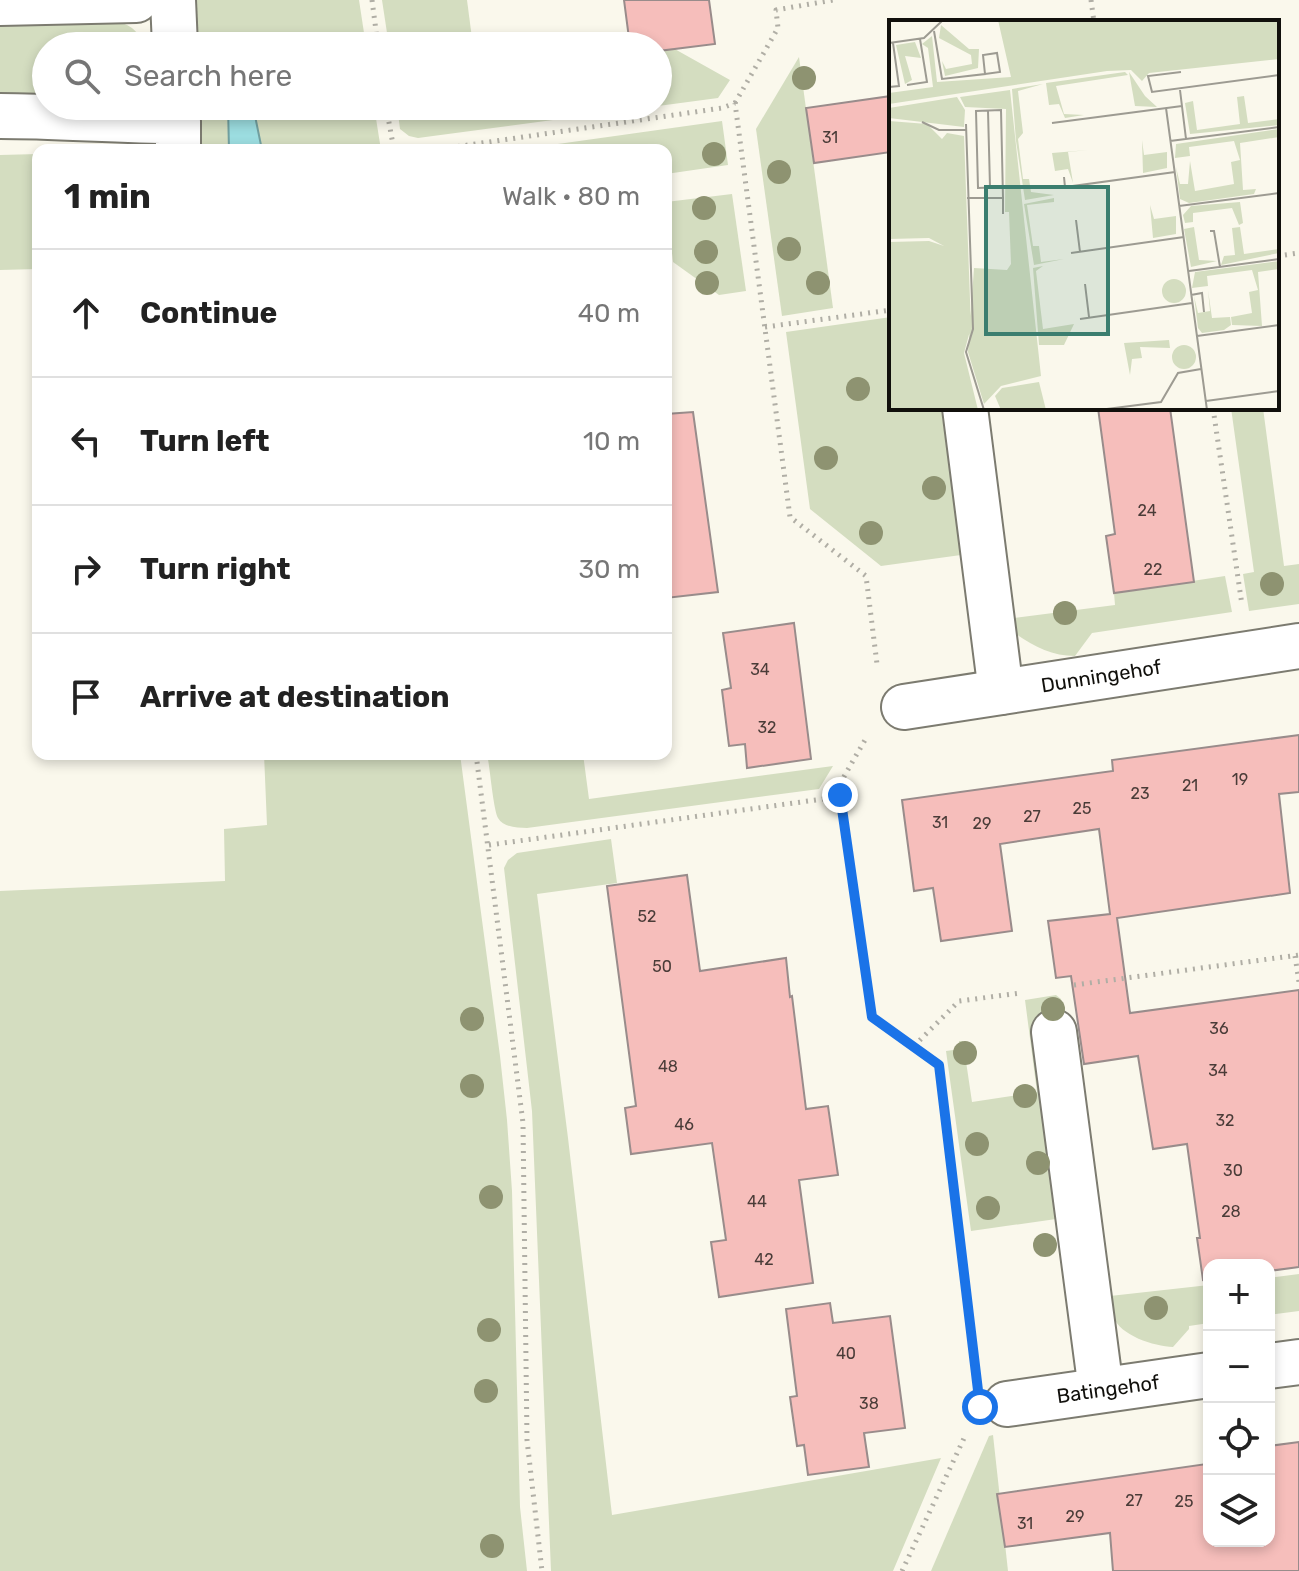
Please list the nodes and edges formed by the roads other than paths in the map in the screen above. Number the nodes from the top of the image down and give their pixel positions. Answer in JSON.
{"nodes":[{"id":1,"x":136,"y":0,"type":"edge"},
{"id":2,"x":173,"y":0,"type":"edge"},
{"id":3,"x":27,"y":2,"type":"edge"},
{"id":4,"x":174,"y":32,"type":"edge"},
{"id":5,"x":0,"y":116,"type":"edge"},
{"id":6,"x":32,"y":116,"type":"edge"},
{"id":7,"x":103,"y":120,"type":"edge"},
{"id":8,"x":120,"y":121,"type":"junction"},
{"id":9,"x":178,"y":126,"type":"edge"},
{"id":10,"x":32,"y":144,"type":"edge"},
{"id":11,"x":38,"y":144,"type":"edge"},
{"id":12,"x":0,"y":145,"type":"edge"},
{"id":13,"x":965,"y":410,"type":"edge"},
{"id":14,"x":1299,"y":646,"type":"edge"},
{"id":15,"x":1001,"y":692,"type":"junction"},
{"id":16,"x":904,"y":707,"type":"dead end"},
{"id":17,"x":1054,"y":1032,"type":"dead end"},
{"id":18,"x":1299,"y":1362,"type":"edge"},
{"id":19,"x":1275,"y":1365,"type":"edge"},
{"id":20,"x":1203,"y":1376,"type":"edge"},
{"id":21,"x":992,"y":1390,"type":"road end"},
{"id":22,"x":1101,"y":1390,"type":"junction"}],
"edges":[{"from":1,"to":3,"type":"street"},
{"from":2,"to":4,"type":"street"},
{"from":5,"to":6,"type":"street"},
{"from":7,"to":8,"type":"street"},
{"from":8,"to":9,"type":"street"},
{"from":8,"to":11,"type":"street"},
{"from":10,"to":12,"type":"street"},
{"from":13,"to":15,"type":"street"},
{"from":14,"to":15,"type":"street","name":"Dunningehof"},
{"from":15,"to":16,"type":"street","name":"Dunningehof"},
{"from":17,"to":22,"type":"street"},
{"from":18,"to":19,"type":"street"},
{"from":20,"to":22,"type":"street","name":"Batingehof"},
{"from":21,"to":22,"type":"street","name":"Batingehof"}]}
